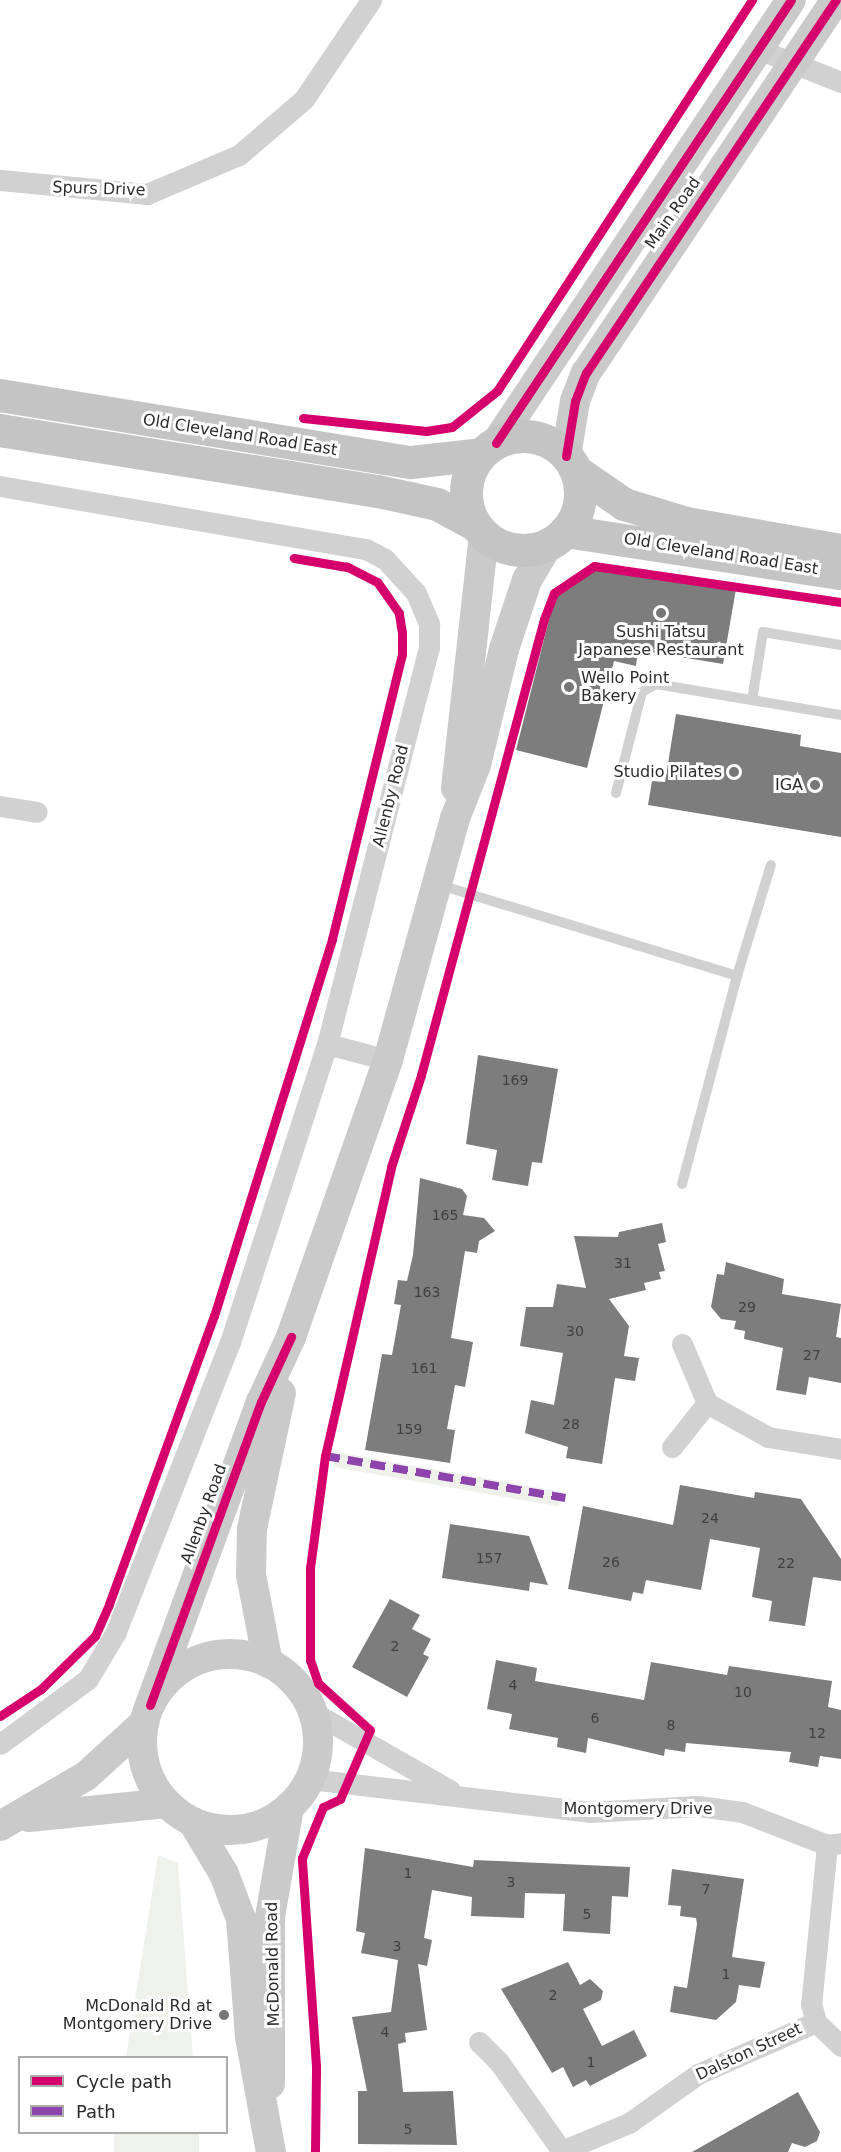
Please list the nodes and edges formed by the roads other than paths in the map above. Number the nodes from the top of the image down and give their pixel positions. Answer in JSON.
{"nodes":[{"id":1,"x":371,"y":0,"type":"edge"},
{"id":2,"x":791,"y":0,"type":"edge"},
{"id":3,"x":836,"y":0,"type":"edge"},
{"id":4,"x":758,"y":49,"type":"junction"},
{"id":5,"x":792,"y":66,"type":"junction"},
{"id":6,"x":841,"y":82,"type":"edge"},
{"id":7,"x":0,"y":180,"type":"edge"},
{"id":8,"x":0,"y":395,"type":"edge"},
{"id":9,"x":0,"y":430,"type":"edge"},
{"id":10,"x":489,"y":448,"type":"junction"},
{"id":11,"x":571,"y":463,"type":"junction"},
{"id":12,"x":0,"y":486,"type":"edge"},
{"id":13,"x":479,"y":529,"type":"junction"},
{"id":14,"x":557,"y":537,"type":"junction"},
{"id":15,"x":841,"y":550,"type":"edge"},
{"id":16,"x":841,"y":573,"type":"edge"},
{"id":17,"x":841,"y":645,"type":"edge"},
{"id":18,"x":752,"y":700,"type":"junction"},
{"id":19,"x":841,"y":715,"type":"edge"},
{"id":20,"x":616,"y":793,"type":"dead end"},
{"id":21,"x":0,"y":806,"type":"edge"},
{"id":22,"x":37,"y":812,"type":"dead end"},
{"id":23,"x":455,"y":818,"type":"junction"},
{"id":24,"x":771,"y":865,"type":"dead end"},
{"id":25,"x":437,"y":884,"type":"junction"},
{"id":26,"x":737,"y":976,"type":"junction"},
{"id":27,"x":327,"y":1044,"type":"junction"},
{"id":28,"x":388,"y":1060,"type":"junction"},
{"id":29,"x":682,"y":1184,"type":"dead end"},
{"id":30,"x":291,"y":1336,"type":"junction"},
{"id":31,"x":682,"y":1344,"type":"dead end"},
{"id":32,"x":706,"y":1403,"type":"junction"},
{"id":33,"x":672,"y":1447,"type":"dead end"},
{"id":34,"x":841,"y":1449,"type":"edge"},
{"id":35,"x":268,"y":1663,"type":"junction"},
{"id":36,"x":313,"y":1712,"type":"junction"},
{"id":37,"x":147,"y":1714,"type":"junction"},
{"id":38,"x":0,"y":1744,"type":"edge"},
{"id":39,"x":310,"y":1779,"type":"junction"},
{"id":40,"x":465,"y":1798,"type":"junction"},
{"id":41,"x":166,"y":1803,"type":"junction"},
{"id":42,"x":289,"y":1807,"type":"junction"},
{"id":43,"x":193,"y":1822,"type":"junction"},
{"id":44,"x":3,"y":1824,"type":"edge"},
{"id":45,"x":834,"y":1844,"type":"edge"},
{"id":46,"x":816,"y":2022,"type":"junction"},
{"id":47,"x":479,"y":2042,"type":"dead end"},
{"id":48,"x":841,"y":2046,"type":"edge"},
{"id":49,"x":267,"y":2122,"type":"junction"},
{"id":50,"x":560,"y":2151,"type":"edge"},
{"id":51,"x":271,"y":2152,"type":"edge"}],
"edges":[{"from":1,"to":7,"type":"street","name":"Spurs Drive"},
{"from":2,"to":4,"type":"main road","name":"Main Road"},
{"from":3,"to":5,"type":"main road","name":"Main Road"},
{"from":4,"to":5,"type":"street"},
{"from":4,"to":10,"type":"main road","name":"Main Road"},
{"from":5,"to":6,"type":"street"},
{"from":5,"to":11,"type":"main road","name":"Main Road"},
{"from":8,"to":10,"type":"main road","name":"Old Cleveland Road East"},
{"from":9,"to":13,"type":"main road","name":"Old Cleveland Road East"},
{"from":10,"to":11,"type":"main road"},
{"from":10,"to":13,"type":"main road"},
{"from":11,"to":14,"type":"main road"},
{"from":11,"to":15,"type":"main road","name":"Old Cleveland Road East"},
{"from":12,"to":27,"type":"street","name":"Allenby Road"},
{"from":13,"to":14,"type":"main road"},
{"from":13,"to":23,"type":"main road","name":"Allenby Road"},
{"from":14,"to":16,"type":"main road","name":"Old Cleveland Road East"},
{"from":14,"to":23,"type":"main road","name":"Allenby Road"},
{"from":17,"to":18,"type":"lane"},
{"from":18,"to":19,"type":"lane"},
{"from":18,"to":20,"type":"lane"},
{"from":21,"to":22,"type":"street"},
{"from":23,"to":25,"type":"main road","name":"Allenby Road"},
{"from":24,"to":26,"type":"lane"},
{"from":25,"to":26,"type":"lane"},
{"from":25,"to":28,"type":"main road","name":"Allenby Road"},
{"from":26,"to":29,"type":"lane"},
{"from":27,"to":28,"type":"street"},
{"from":27,"to":38,"type":"street","name":"Allenby Road"},
{"from":28,"to":30,"type":"main road","name":"Allenby Road"},
{"from":30,"to":35,"type":"main road","name":"Allenby Road"},
{"from":30,"to":37,"type":"main road","name":"Allenby Road"},
{"from":31,"to":32,"type":"street"},
{"from":32,"to":33,"type":"street"},
{"from":32,"to":34,"type":"street"},
{"from":35,"to":36,"type":"main road"},
{"from":35,"to":37,"type":"main road"},
{"from":36,"to":39,"type":"main road"},
{"from":36,"to":40,"type":"street","name":"Montgomery Drive"},
{"from":37,"to":41,"type":"main road"},
{"from":37,"to":44,"type":"main road","name":"Allenby Road"},
{"from":39,"to":40,"type":"street","name":"Montgomery Drive"},
{"from":39,"to":42,"type":"main road"},
{"from":40,"to":45,"type":"street","name":"Montgomery Drive"},
{"from":41,"to":43,"type":"main road"},
{"from":41,"to":44,"type":"main road","name":"Allenby Road"},
{"from":42,"to":43,"type":"main road"},
{"from":42,"to":49,"type":"main road","name":"McDonald Road"},
{"from":43,"to":49,"type":"main road","name":"McDonald Road"},
{"from":45,"to":46,"type":"street"},
{"from":46,"to":48,"type":"street"},
{"from":46,"to":50,"type":"street","name":"Dalston Street"},
{"from":47,"to":50,"type":"street"},
{"from":49,"to":51,"type":"main road","name":"McDonald Road"}]}
